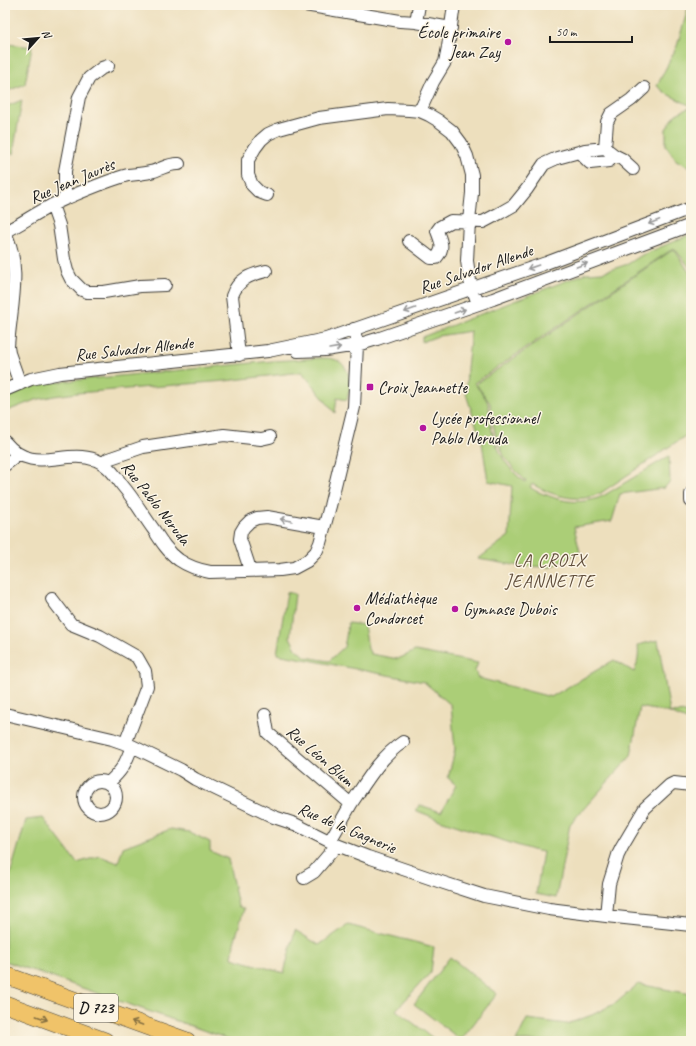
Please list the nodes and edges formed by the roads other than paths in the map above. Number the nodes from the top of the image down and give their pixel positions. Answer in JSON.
{"nodes":[{"id":1,"x":305,"y":5,"type":"edge"},
{"id":2,"x":419,"y":5,"type":"edge"},
{"id":3,"x":454,"y":5,"type":"edge"},
{"id":4,"x":416,"y":22,"type":"junction"},
{"id":5,"x":451,"y":28,"type":"junction"},
{"id":6,"x":108,"y":66,"type":"dead end"},
{"id":7,"x":644,"y":88,"type":"dead end"},
{"id":8,"x":420,"y":111,"type":"junction"},
{"id":9,"x":609,"y":152,"type":"junction"},
{"id":10,"x":179,"y":164,"type":"dead end"},
{"id":11,"x":633,"y":169,"type":"dead end"},
{"id":12,"x":267,"y":195,"type":"dead end"},
{"id":13,"x":67,"y":198,"type":"junction"},
{"id":14,"x":52,"y":205,"type":"junction"},
{"id":15,"x":691,"y":208,"type":"edge"},
{"id":16,"x":469,"y":221,"type":"junction"},
{"id":17,"x":691,"y":225,"type":"edge"},
{"id":18,"x":5,"y":233,"type":"edge"},
{"id":19,"x":409,"y":241,"type":"dead end"},
{"id":20,"x":10,"y":269,"type":"edge"},
{"id":21,"x":266,"y":272,"type":"dead end"},
{"id":22,"x":165,"y":285,"type":"dead end"},
{"id":23,"x":472,"y":288,"type":"junction"},
{"id":24,"x":478,"y":304,"type":"junction"},
{"id":25,"x":354,"y":329,"type":"junction"},
{"id":26,"x":357,"y":345,"type":"junction"},
{"id":27,"x":268,"y":352,"type":"junction"},
{"id":28,"x":239,"y":355,"type":"junction"},
{"id":29,"x":20,"y":384,"type":"junction"},
{"id":30,"x":5,"y":390,"type":"edge"},
{"id":31,"x":270,"y":437,"type":"dead end"},
{"id":32,"x":5,"y":442,"type":"edge"},
{"id":33,"x":18,"y":454,"type":"junction"},
{"id":34,"x":103,"y":464,"type":"junction"},
{"id":35,"x":5,"y":465,"type":"edge"},
{"id":36,"x":691,"y":494,"type":"edge"},
{"id":37,"x":691,"y":501,"type":"edge"},
{"id":38,"x":324,"y":527,"type":"junction"},
{"id":39,"x":249,"y":570,"type":"junction"},
{"id":40,"x":52,"y":599,"type":"dead end"},
{"id":41,"x":5,"y":714,"type":"edge"},
{"id":42,"x":265,"y":715,"type":"dead end"},
{"id":43,"x":403,"y":742,"type":"dead end"},
{"id":44,"x":129,"y":745,"type":"junction"},
{"id":45,"x":108,"y":783,"type":"dead end"},
{"id":46,"x":691,"y":786,"type":"edge"},
{"id":47,"x":351,"y":804,"type":"junction"},
{"id":48,"x":334,"y":843,"type":"junction"},
{"id":49,"x":304,"y":878,"type":"dead end"},
{"id":50,"x":606,"y":916,"type":"junction"},
{"id":51,"x":691,"y":925,"type":"edge"},
{"id":52,"x":5,"y":975,"type":"edge"},
{"id":53,"x":5,"y":1004,"type":"edge"},
{"id":54,"x":105,"y":1041,"type":"edge"},
{"id":55,"x":187,"y":1041,"type":"edge"}],
"edges":[{"from":1,"to":4,"type":"street"},
{"from":2,"to":4,"type":"street"},
{"from":3,"to":5,"type":"street"},
{"from":4,"to":5,"type":"street"},
{"from":5,"to":8,"type":"street"},
{"from":6,"to":13,"type":"street"},
{"from":7,"to":9,"type":"street"},
{"from":8,"to":12,"type":"street"},
{"from":8,"to":16,"type":"street"},
{"from":9,"to":11,"type":"street"},
{"from":9,"to":16,"type":"street"},
{"from":10,"to":13,"type":"street","name":"Rue Jean Jaurès"},
{"from":13,"to":14,"type":"street","name":"Rue Jean Jaurès"},
{"from":14,"to":18,"type":"street","name":"Rue Jean Jaurès"},
{"from":14,"to":22,"type":"street"},
{"from":15,"to":23,"type":"street","name":"Rue Salvador Allende","one_way":true},
{"from":16,"to":19,"type":"street"},
{"from":16,"to":23,"type":"street"},
{"from":24,"to":17,"type":"street","name":"Rue Salvador Allende","one_way":true},
{"from":18,"to":20,"type":"street"},
{"from":20,"to":29,"type":"street"},
{"from":21,"to":28,"type":"street"},
{"from":23,"to":24,"type":"street"},
{"from":23,"to":25,"type":"street","name":"Rue Salvador Allende","one_way":true},
{"from":26,"to":24,"type":"street","name":"Rue Salvador Allende","one_way":true},
{"from":25,"to":26,"type":"street","name":"Rue Pablo Neruda"},
{"from":25,"to":27,"type":"street","name":"Rue Salvador Allende"},
{"from":27,"to":26,"type":"street","name":"Rue Salvador Allende","one_way":true},
{"from":26,"to":38,"type":"street","name":"Rue Pablo Neruda"},
{"from":27,"to":28,"type":"street","name":"Rue Salvador Allende"},
{"from":28,"to":29,"type":"street","name":"Rue Salvador Allende"},
{"from":29,"to":30,"type":"street","name":"Rue Salvador Allende"},
{"from":31,"to":34,"type":"street"},
{"from":32,"to":33,"type":"street","name":"Rue Pablo Neruda"},
{"from":33,"to":34,"type":"street","name":"Rue Pablo Neruda"},
{"from":33,"to":35,"type":"street"},
{"from":34,"to":39,"type":"street","name":"Rue Pablo Neruda"},
{"from":36,"to":37,"type":"street"},
{"from":38,"to":39,"type":"street","name":"Rue Pablo Neruda"},
{"from":38,"to":39,"type":"street","one_way":true},
{"from":40,"to":44,"type":"street"},
{"from":41,"to":44,"type":"street","name":"Rue de la Gagnerie"},
{"from":42,"to":47,"type":"street","name":"Rue Léon Blum"},
{"from":43,"to":47,"type":"street"},
{"from":44,"to":45,"type":"street"},
{"from":44,"to":48,"type":"street","name":"Rue de la Gagnerie"},
{"from":46,"to":50,"type":"street"},
{"from":47,"to":48,"type":"street","name":"Rue Léon Blum"},
{"from":48,"to":49,"type":"street","name":"Rue Léon Blum"},
{"from":48,"to":50,"type":"street","name":"Rue de la Gagnerie"},
{"from":50,"to":51,"type":"street","name":"Rue de la Gagnerie"},
{"from":55,"to":52,"type":"highway","number":"D 723","one_way":true},
{"from":53,"to":54,"type":"highway","number":"D 723","one_way":true}]}
